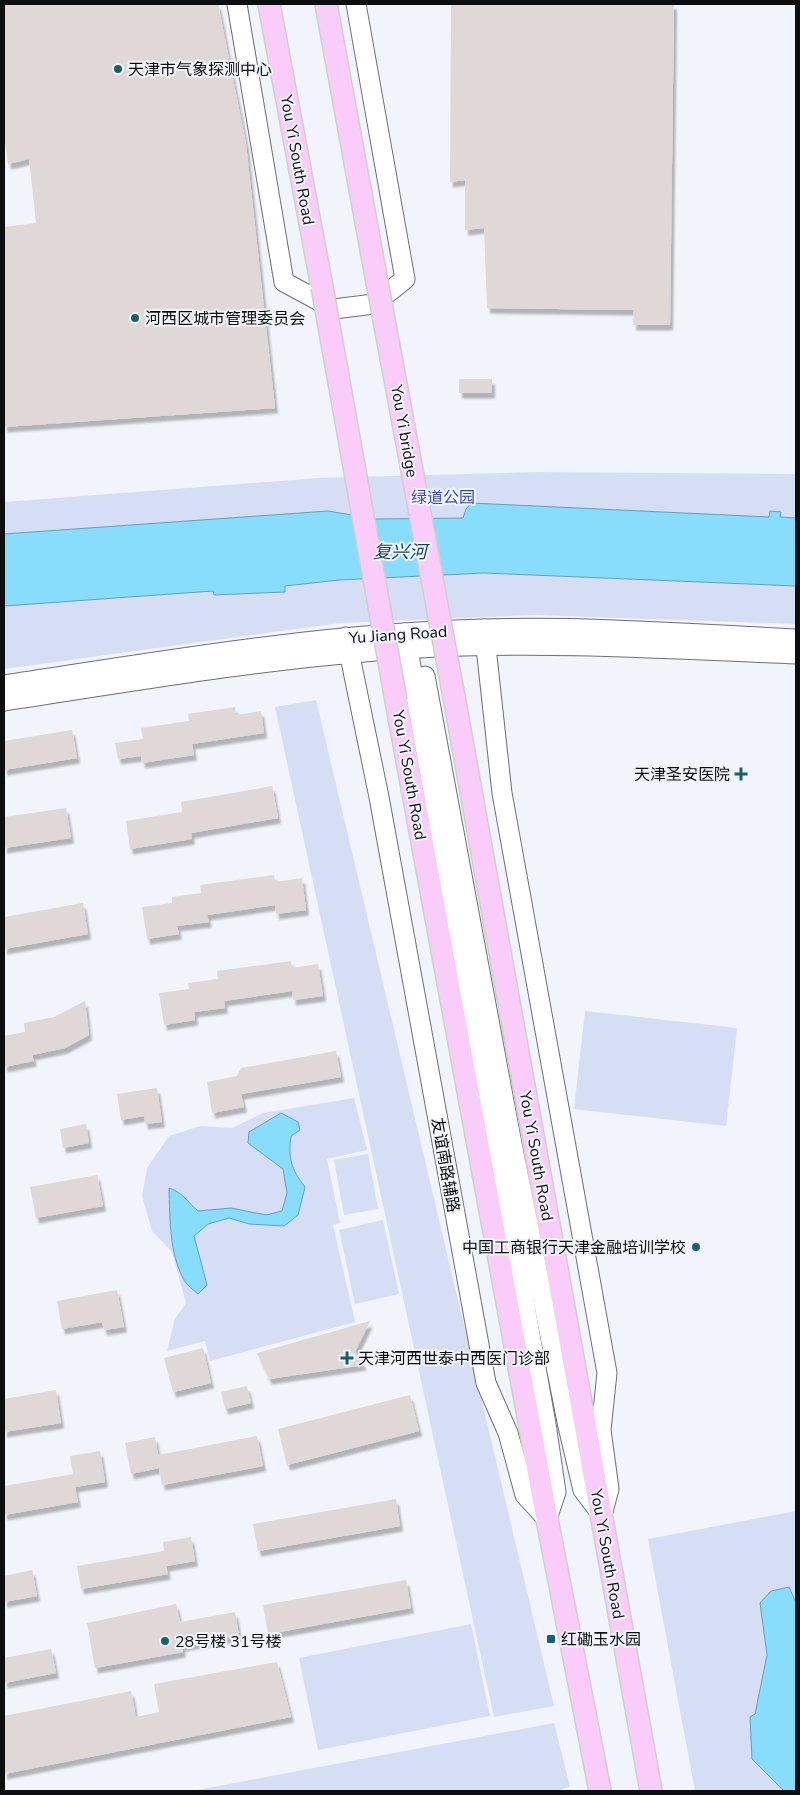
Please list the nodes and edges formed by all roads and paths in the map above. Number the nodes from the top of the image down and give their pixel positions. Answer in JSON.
{"nodes":[{"id":1,"x":237,"y":4,"type":"edge"},
{"id":2,"x":270,"y":4,"type":"edge"},
{"id":3,"x":326,"y":4,"type":"edge"},
{"id":4,"x":356,"y":4,"type":"edge"},
{"id":5,"x":485,"y":638,"type":"junction"},
{"id":6,"x":796,"y":639,"type":"edge"},
{"id":7,"x":413,"y":641,"type":"junction"},
{"id":8,"x":347,"y":646,"type":"junction"},
{"id":9,"x":796,"y":654,"type":"edge"},
{"id":10,"x":4,"y":685,"type":"edge"},
{"id":11,"x":454,"y":697,"type":"joint"},
{"id":12,"x":4,"y":701,"type":"edge"},
{"id":13,"x":602,"y":1515,"type":"junction"},
{"id":14,"x":547,"y":1519,"type":"junction"},
{"id":15,"x":600,"y":1791,"type":"edge"},
{"id":16,"x":651,"y":1791,"type":"edge"}],
"edges":[{"from":1,"to":4,"type":"street"},
{"from":2,"to":14,"type":"main road","name":"You Yi South Road","bridge":true},
{"from":3,"to":11,"type":"main road","name":"You Yi bridge","bridge":true},
{"from":5,"to":6,"type":"street","name":"Yu Jiang Road"},
{"from":5,"to":7,"type":"street","name":"Yu Jiang Road"},
{"from":5,"to":9,"type":"street","name":"Yu Jiang Road"},
{"from":5,"to":13,"type":"street"},
{"from":7,"to":8,"type":"street","name":"Yu Jiang Road"},
{"from":7,"to":13,"type":"street"},
{"from":7,"to":14,"type":"street"},
{"from":8,"to":10,"type":"street","name":"Yu Jiang Road"},
{"from":8,"to":12,"type":"street","name":"Yu Jiang Road"},
{"from":8,"to":14,"type":"street","name":"友谊南路辅路"},
{"from":11,"to":13,"type":"main road","name":"You Yi South Road"},
{"from":13,"to":16,"type":"main road","name":"You Yi South Road"},
{"from":14,"to":15,"type":"main road","name":"You Yi South Road"}]}
